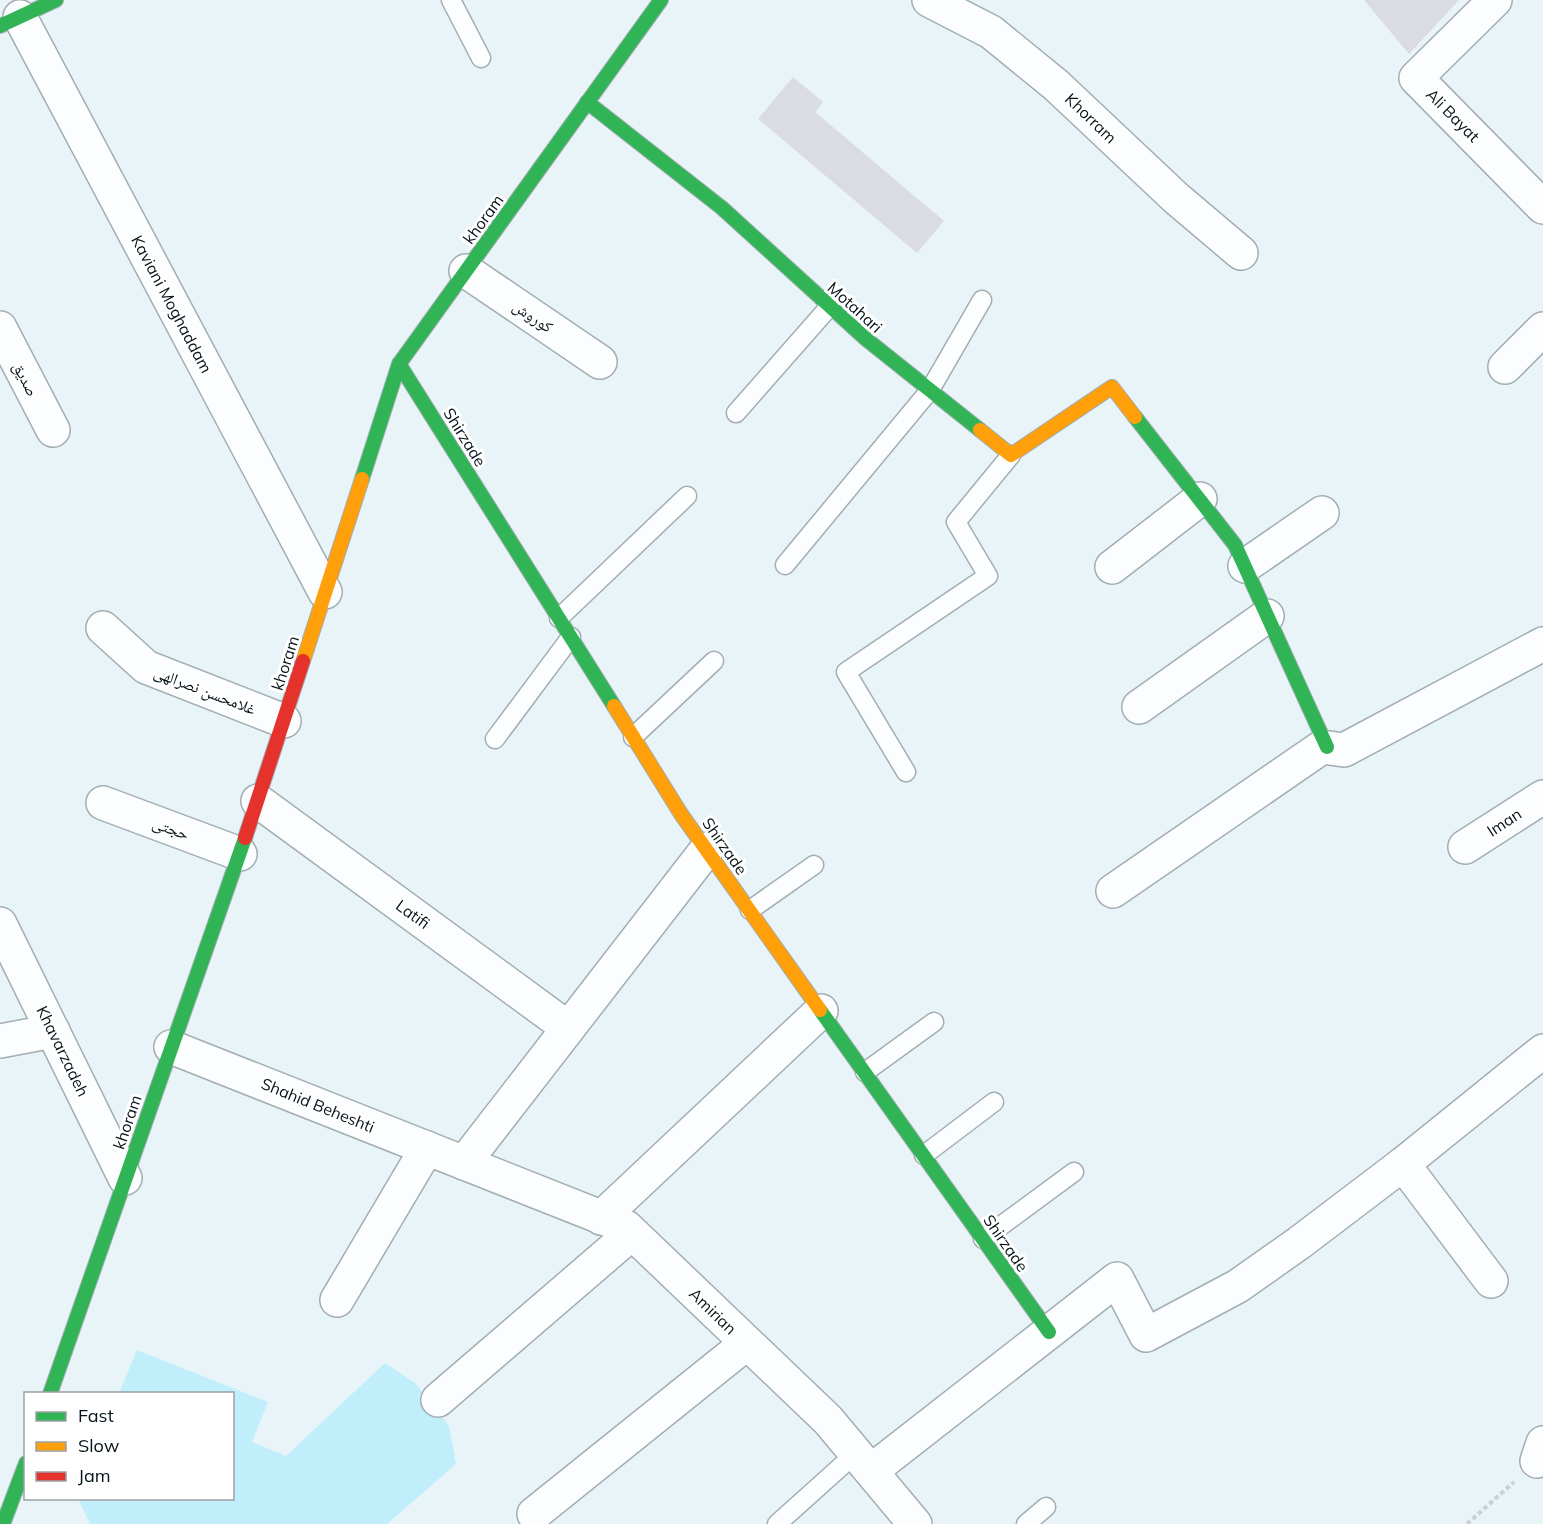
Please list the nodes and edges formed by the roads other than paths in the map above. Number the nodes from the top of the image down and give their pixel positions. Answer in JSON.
{"nodes":[{"id":1,"x":56,"y":0,"type":"edge"},
{"id":2,"x":451,"y":0,"type":"edge"},
{"id":3,"x":661,"y":0,"type":"edge"},
{"id":4,"x":929,"y":0,"type":"edge"},
{"id":5,"x":1495,"y":0,"type":"edge"},
{"id":6,"x":10,"y":21,"type":"edge"},
{"id":7,"x":481,"y":58,"type":"dead end"},
{"id":8,"x":588,"y":102,"type":"junction"},
{"id":9,"x":1543,"y":207,"type":"edge"},
{"id":10,"x":1241,"y":253,"type":"dead end"},
{"id":11,"x":466,"y":271,"type":"junction"},
{"id":12,"x":982,"y":300,"type":"dead end"},
{"id":13,"x":830,"y":306,"type":"junction"},
{"id":14,"x":0,"y":328,"type":"edge"},
{"id":15,"x":1543,"y":328,"type":"edge"},
{"id":16,"x":600,"y":362,"type":"dead end"},
{"id":17,"x":399,"y":363,"type":"junction"},
{"id":18,"x":1504,"y":367,"type":"dead end"},
{"id":19,"x":930,"y":390,"type":"junction"},
{"id":20,"x":736,"y":413,"type":"dead end"},
{"id":21,"x":53,"y":430,"type":"dead end"},
{"id":22,"x":1011,"y":455,"type":"junction"},
{"id":23,"x":687,"y":496,"type":"dead end"},
{"id":24,"x":1200,"y":499,"type":"junction"},
{"id":25,"x":1322,"y":513,"type":"dead end"},
{"id":26,"x":785,"y":565,"type":"dead end"},
{"id":27,"x":1245,"y":566,"type":"junction"},
{"id":28,"x":1112,"y":567,"type":"dead end"},
{"id":29,"x":325,"y":592,"type":"junction"},
{"id":30,"x":1267,"y":616,"type":"junction"},
{"id":31,"x":559,"y":618,"type":"junction"},
{"id":32,"x":103,"y":628,"type":"dead end"},
{"id":33,"x":571,"y":638,"type":"junction"},
{"id":34,"x":1543,"y":644,"type":"edge"},
{"id":35,"x":714,"y":661,"type":"dead end"},
{"id":36,"x":1139,"y":707,"type":"dead end"},
{"id":37,"x":284,"y":721,"type":"junction"},
{"id":38,"x":633,"y":737,"type":"junction"},
{"id":39,"x":495,"y":739,"type":"dead end"},
{"id":40,"x":1327,"y":747,"type":"junction"},
{"id":41,"x":906,"y":772,"type":"dead end"},
{"id":42,"x":1543,"y":797,"type":"edge"},
{"id":43,"x":258,"y":801,"type":"junction"},
{"id":44,"x":103,"y":803,"type":"dead end"},
{"id":45,"x":1465,"y":847,"type":"dead end"},
{"id":46,"x":707,"y":849,"type":"junction"},
{"id":47,"x":240,"y":854,"type":"junction"},
{"id":48,"x":814,"y":865,"type":"dead end"},
{"id":49,"x":1113,"y":891,"type":"dead end"},
{"id":50,"x":750,"y":910,"type":"junction"},
{"id":51,"x":0,"y":924,"type":"edge"},
{"id":52,"x":821,"y":1011,"type":"junction"},
{"id":53,"x":934,"y":1022,"type":"dead end"},
{"id":54,"x":568,"y":1028,"type":"junction"},
{"id":55,"x":53,"y":1031,"type":"junction"},
{"id":56,"x":0,"y":1041,"type":"edge"},
{"id":57,"x":171,"y":1047,"type":"junction"},
{"id":58,"x":1543,"y":1051,"type":"edge"},
{"id":59,"x":865,"y":1072,"type":"junction"},
{"id":60,"x":994,"y":1102,"type":"dead end"},
{"id":61,"x":428,"y":1148,"type":"junction"},
{"id":62,"x":924,"y":1155,"type":"junction"},
{"id":63,"x":464,"y":1163,"type":"junction"},
{"id":64,"x":1403,"y":1164,"type":"junction"},
{"id":65,"x":1074,"y":1172,"type":"dead end"},
{"id":66,"x":125,"y":1178,"type":"junction"},
{"id":67,"x":601,"y":1218,"type":"junction"},
{"id":68,"x":632,"y":1233,"type":"junction"},
{"id":69,"x":983,"y":1239,"type":"junction"},
{"id":70,"x":1491,"y":1281,"type":"dead end"},
{"id":71,"x":337,"y":1300,"type":"dead end"},
{"id":72,"x":1049,"y":1332,"type":"junction"},
{"id":73,"x":747,"y":1343,"type":"junction"},
{"id":74,"x":51,"y":1392,"type":"edge"},
{"id":75,"x":438,"y":1400,"type":"dead end"},
{"id":76,"x":863,"y":1462,"type":"junction"},
{"id":77,"x":24,"y":1468,"type":"edge"},
{"id":78,"x":1046,"y":1507,"type":"dead end"},
{"id":79,"x":534,"y":1514,"type":"dead end"},
{"id":80,"x":3,"y":1524,"type":"edge"},
{"id":81,"x":777,"y":1524,"type":"edge"},
{"id":82,"x":915,"y":1524,"type":"edge"},
{"id":83,"x":1026,"y":1524,"type":"edge"}],
"edges":[{"from":1,"to":6,"type":"street"},
{"from":2,"to":7,"type":"lane"},
{"from":3,"to":8,"type":"street","name":"khoram"},
{"from":4,"to":10,"type":"street","name":"Khorram"},
{"from":5,"to":9,"type":"street","name":"Ali Bayat"},
{"from":6,"to":29,"type":"street","name":"Kaviani Moghaddam"},
{"from":8,"to":11,"type":"street","name":"khoram"},
{"from":8,"to":13,"type":"street","name":"Motahari"},
{"from":11,"to":16,"type":"street","name":"کوروش"},
{"from":11,"to":17,"type":"street","name":"khoram"},
{"from":12,"to":19,"type":"lane"},
{"from":13,"to":19,"type":"street","name":"Motahari"},
{"from":13,"to":20,"type":"lane"},
{"from":14,"to":21,"type":"street","name":"صدیق"},
{"from":15,"to":18,"type":"street"},
{"from":17,"to":29,"type":"street","name":"khoram"},
{"from":17,"to":31,"type":"street","name":"Shirzade"},
{"from":19,"to":22,"type":"street","name":"Motahari"},
{"from":19,"to":26,"type":"lane"},
{"from":22,"to":24,"type":"street"},
{"from":22,"to":41,"type":"lane"},
{"from":23,"to":31,"type":"lane"},
{"from":24,"to":27,"type":"street"},
{"from":24,"to":28,"type":"street"},
{"from":25,"to":27,"type":"street"},
{"from":27,"to":30,"type":"street"},
{"from":29,"to":37,"type":"street","name":"khoram"},
{"from":30,"to":36,"type":"street"},
{"from":30,"to":40,"type":"street"},
{"from":31,"to":33,"type":"street","name":"Shirzade"},
{"from":32,"to":37,"type":"street","name":"غلامحسن نصرالهی"},
{"from":33,"to":38,"type":"street","name":"Shirzade"},
{"from":33,"to":39,"type":"lane"},
{"from":34,"to":40,"type":"street"},
{"from":35,"to":38,"type":"lane"},
{"from":37,"to":43,"type":"street","name":"khoram"},
{"from":38,"to":46,"type":"street","name":"Shirzade"},
{"from":40,"to":49,"type":"street"},
{"from":42,"to":45,"type":"street","name":"Iman"},
{"from":43,"to":47,"type":"street","name":"khoram"},
{"from":43,"to":54,"type":"street","name":"Latifi"},
{"from":44,"to":47,"type":"street","name":"حجتی"},
{"from":46,"to":50,"type":"street","name":"Shirzade"},
{"from":46,"to":54,"type":"street"},
{"from":47,"to":57,"type":"street","name":"khoram"},
{"from":48,"to":50,"type":"lane"},
{"from":50,"to":52,"type":"street","name":"Shirzade"},
{"from":51,"to":55,"type":"street","name":"Khavarzadeh"},
{"from":52,"to":59,"type":"street","name":"Shirzade"},
{"from":52,"to":67,"type":"street"},
{"from":53,"to":59,"type":"lane"},
{"from":54,"to":63,"type":"street"},
{"from":55,"to":56,"type":"street"},
{"from":55,"to":66,"type":"street","name":"Khavarzadeh"},
{"from":57,"to":61,"type":"street","name":"Shahid Beheshti"},
{"from":57,"to":66,"type":"street","name":"khoram"},
{"from":58,"to":64,"type":"street"},
{"from":59,"to":62,"type":"street","name":"Shirzade"},
{"from":60,"to":62,"type":"lane"},
{"from":61,"to":63,"type":"street","name":"Shahid Beheshti"},
{"from":61,"to":71,"type":"street"},
{"from":62,"to":69,"type":"street","name":"Shirzade"},
{"from":63,"to":67,"type":"street","name":"Amirian"},
{"from":64,"to":70,"type":"street"},
{"from":64,"to":72,"type":"street"},
{"from":65,"to":69,"type":"lane"},
{"from":66,"to":74,"type":"street","name":"khoram"},
{"from":67,"to":68,"type":"street","name":"Amirian"},
{"from":68,"to":73,"type":"street","name":"Amirian"},
{"from":68,"to":75,"type":"street"},
{"from":69,"to":72,"type":"street","name":"Shirzade"},
{"from":72,"to":76,"type":"street"},
{"from":73,"to":76,"type":"street","name":"Amirian"},
{"from":73,"to":79,"type":"street"},
{"from":76,"to":81,"type":"lane"},
{"from":76,"to":82,"type":"street","name":"Amirian"},
{"from":77,"to":80,"type":"street"},
{"from":78,"to":83,"type":"lane"}]}
